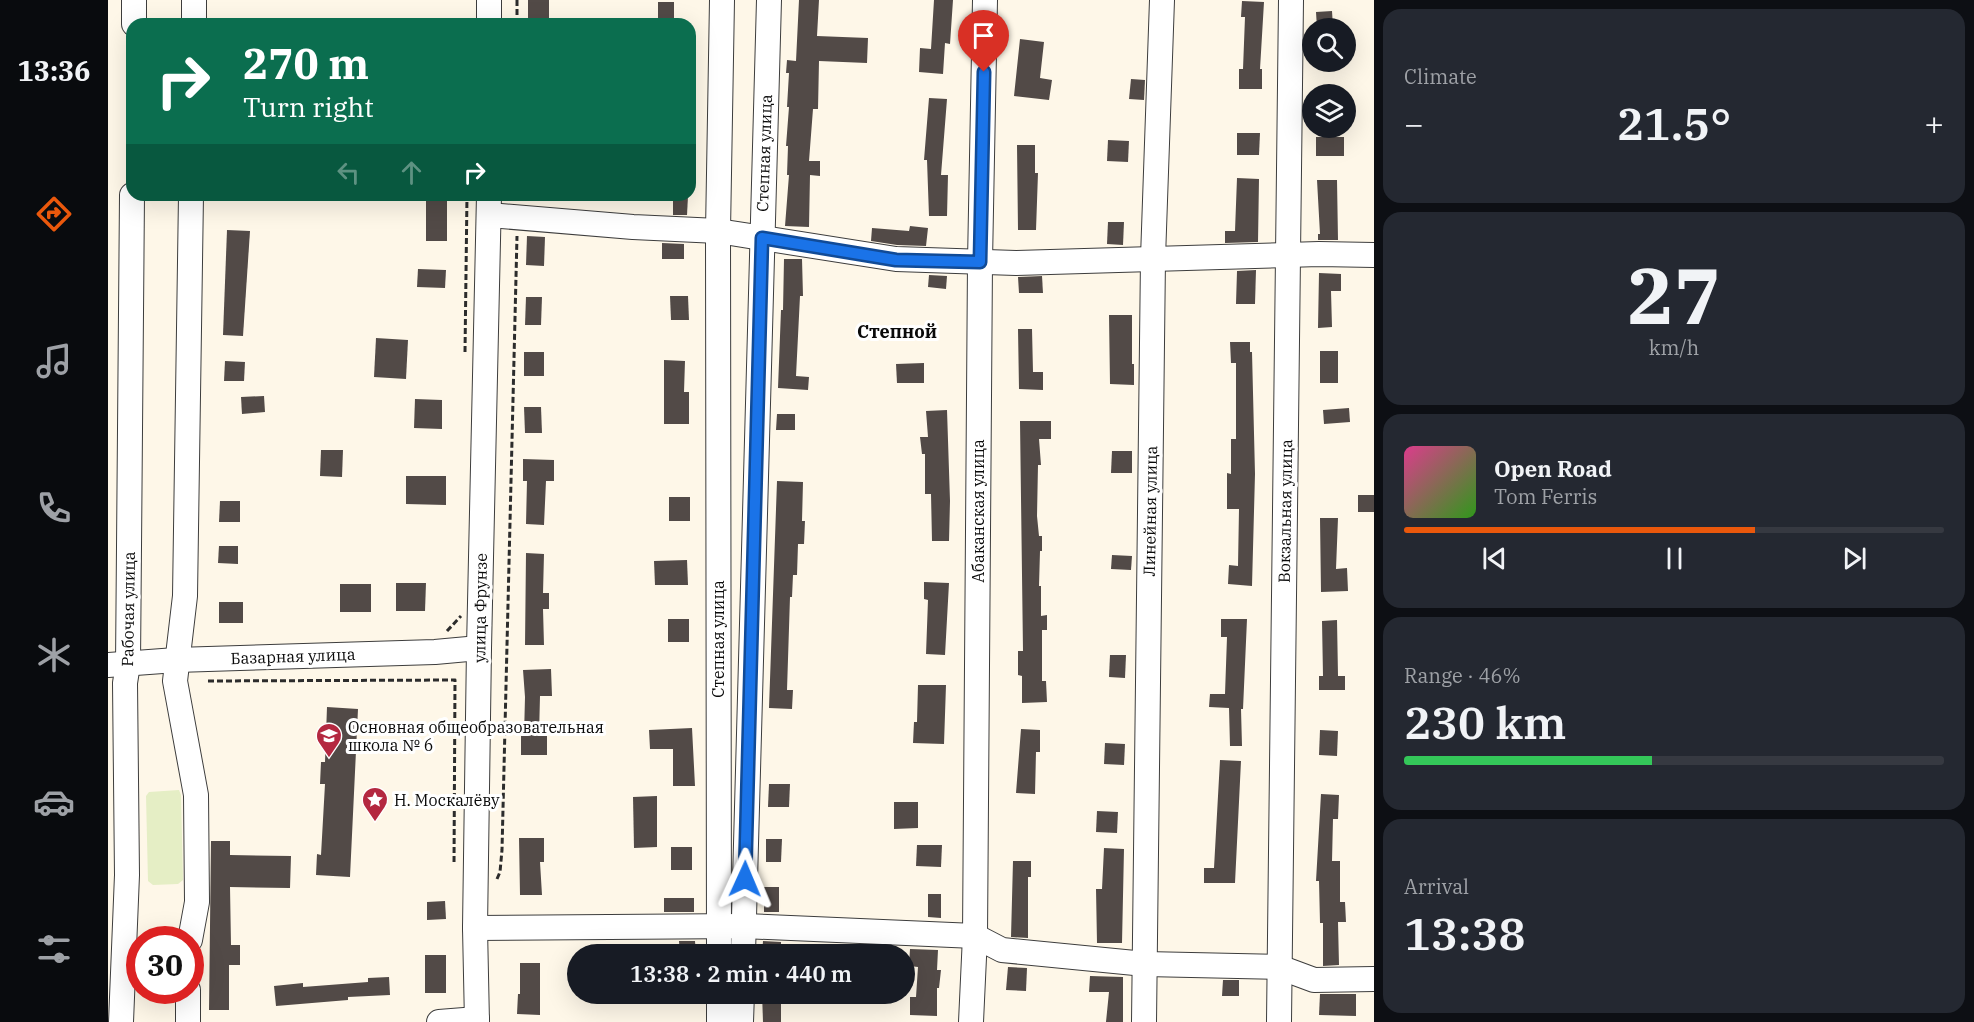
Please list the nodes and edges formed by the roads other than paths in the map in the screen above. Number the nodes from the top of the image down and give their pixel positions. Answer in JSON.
{"nodes":[{"id":1,"x":134,"y":0,"type":"edge"},
{"id":2,"x":194,"y":0,"type":"edge"},
{"id":3,"x":489,"y":0,"type":"edge"},
{"id":4,"x":722,"y":0,"type":"edge"},
{"id":5,"x":769,"y":0,"type":"edge"},
{"id":6,"x":985,"y":0,"type":"edge"},
{"id":7,"x":1162,"y":0,"type":"edge"},
{"id":8,"x":1290,"y":0,"type":"edge"},
{"id":9,"x":134,"y":18,"type":"edge"},
{"id":10,"x":194,"y":18,"type":"edge"},
{"id":11,"x":489,"y":18,"type":"edge"},
{"id":12,"x":132,"y":201,"type":"edge"},
{"id":13,"x":191,"y":201,"type":"edge"},
{"id":14,"x":489,"y":205,"type":"edge"},
{"id":15,"x":718,"y":231,"type":"junction"},
{"id":16,"x":762,"y":238,"type":"junction"},
{"id":17,"x":1289,"y":255,"type":"junction"},
{"id":18,"x":1374,"y":255,"type":"edge"},
{"id":19,"x":1153,"y":258,"type":"junction"},
{"id":20,"x":980,"y":262,"type":"junction"},
{"id":21,"x":479,"y":648,"type":"junction"},
{"id":22,"x":118,"y":664,"type":"edge"},
{"id":23,"x":176,"y":670,"type":"junction"},
{"id":24,"x":117,"y":875,"type":"edge"},
{"id":25,"x":193,"y":926,"type":"edge"},
{"id":26,"x":718,"y":926,"type":"junction"},
{"id":27,"x":744,"y":926,"type":"junction"},
{"id":28,"x":475,"y":928,"type":"junction"},
{"id":29,"x":975,"y":936,"type":"junction"},
{"id":30,"x":719,"y":944,"type":"edge"},
{"id":31,"x":743,"y":944,"type":"edge"},
{"id":32,"x":1145,"y":964,"type":"junction"},
{"id":33,"x":1279,"y":967,"type":"junction"},
{"id":34,"x":1374,"y":979,"type":"edge"},
{"id":35,"x":188,"y":1004,"type":"edge"},
{"id":36,"x":719,"y":1004,"type":"edge"},
{"id":37,"x":742,"y":1004,"type":"edge"},
{"id":38,"x":477,"y":1021,"type":"edge"},
{"id":39,"x":121,"y":1022,"type":"edge"},
{"id":40,"x":188,"y":1022,"type":"edge"},
{"id":41,"x":439,"y":1022,"type":"edge"},
{"id":42,"x":719,"y":1022,"type":"edge"},
{"id":43,"x":741,"y":1022,"type":"edge"},
{"id":44,"x":971,"y":1022,"type":"edge"},
{"id":45,"x":1144,"y":1022,"type":"edge"},
{"id":46,"x":1279,"y":1022,"type":"edge"}],
"edges":[{"from":1,"to":9,"type":"street"},
{"from":2,"to":10,"type":"street"},
{"from":3,"to":11,"type":"street"},
{"from":4,"to":15,"type":"street","name":"Степная улица"},
{"from":5,"to":16,"type":"street","name":"Степная улица"},
{"from":6,"to":20,"type":"street","name":"Абаканская улица"},
{"from":7,"to":19,"type":"street","name":"Линейная улица"},
{"from":8,"to":17,"type":"street","name":"Вокзальная улица"},
{"from":12,"to":22,"type":"street","name":"Рабочая улица"},
{"from":13,"to":23,"type":"street"},
{"from":14,"to":15,"type":"street"},
{"from":14,"to":21,"type":"street","name":"улица Фрунзе"},
{"from":15,"to":16,"type":"street"},
{"from":15,"to":26,"type":"street","name":"Степная улица"},
{"from":16,"to":20,"type":"street"},
{"from":16,"to":27,"type":"street","name":"Степная улица"},
{"from":17,"to":18,"type":"street"},
{"from":17,"to":19,"type":"street"},
{"from":17,"to":33,"type":"street","name":"Вокзальная улица"},
{"from":19,"to":20,"type":"street"},
{"from":19,"to":32,"type":"street","name":"Линейная улица"},
{"from":20,"to":29,"type":"street","name":"Абаканская улица"},
{"from":21,"to":23,"type":"street","name":"Базарная улица"},
{"from":21,"to":28,"type":"street","name":"улица Фрунзе"},
{"from":22,"to":23,"type":"street","name":"Базарная улица"},
{"from":22,"to":24,"type":"street","name":"Рабочая улица"},
{"from":23,"to":25,"type":"street"},
{"from":24,"to":39,"type":"street","name":"Рабочая улица"},
{"from":26,"to":27,"type":"street"},
{"from":26,"to":28,"type":"street"},
{"from":26,"to":30,"type":"street","name":"Степная улица"},
{"from":27,"to":29,"type":"street"},
{"from":27,"to":31,"type":"street","name":"Степная улица"},
{"from":28,"to":38,"type":"street","name":"улица Фрунзе"},
{"from":29,"to":32,"type":"street"},
{"from":29,"to":44,"type":"street","name":"Абаканская улица"},
{"from":32,"to":33,"type":"street"},
{"from":32,"to":45,"type":"street","name":"Линейная улица"},
{"from":33,"to":34,"type":"street"},
{"from":33,"to":46,"type":"street","name":"Вокзальная улица"},
{"from":35,"to":40,"type":"street"},
{"from":36,"to":42,"type":"street"},
{"from":37,"to":43,"type":"street"},
{"from":38,"to":41,"type":"street"}]}
